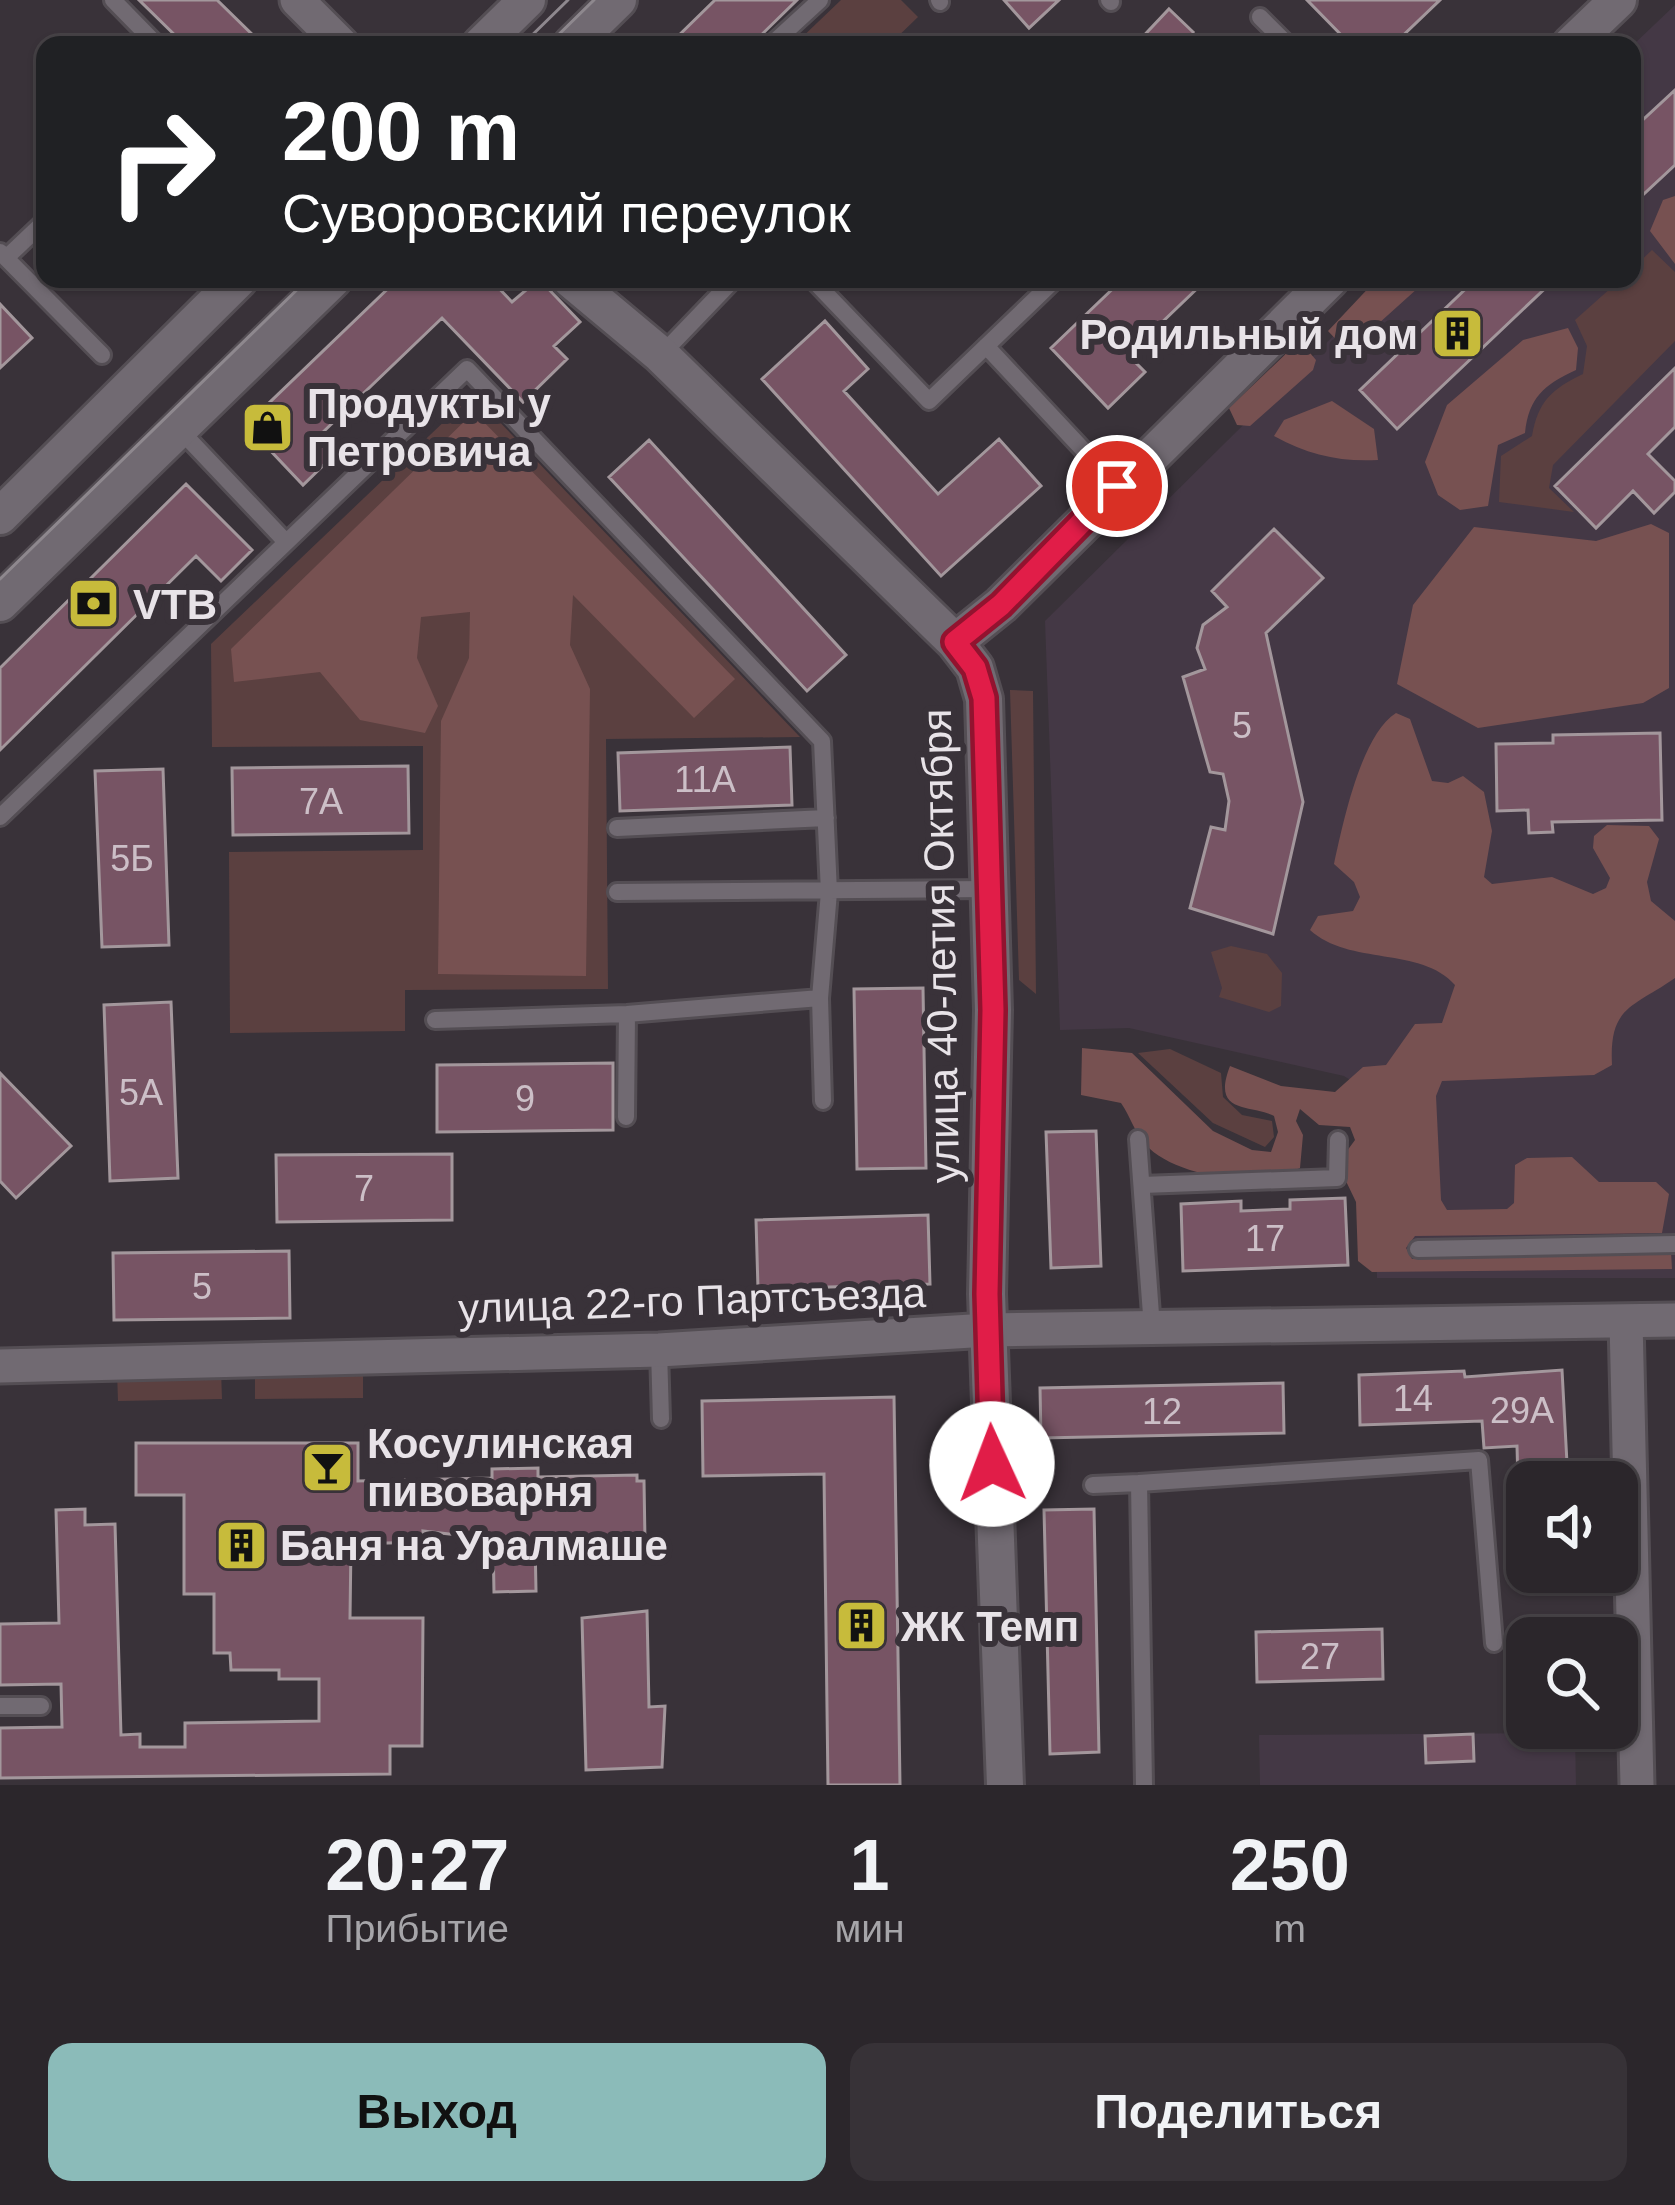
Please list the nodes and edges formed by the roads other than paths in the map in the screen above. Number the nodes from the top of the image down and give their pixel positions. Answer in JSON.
{"nodes":[{"id":1,"x":113,"y":0,"type":"edge"},
{"id":2,"x":297,"y":0,"type":"edge"},
{"id":3,"x":527,"y":0,"type":"edge"},
{"id":4,"x":618,"y":0,"type":"edge"},
{"id":5,"x":820,"y":0,"type":"edge"},
{"id":6,"x":1618,"y":0,"type":"edge"},
{"id":7,"x":1261,"y":17,"type":"dead end"},
{"id":8,"x":148,"y":36,"type":"edge"},
{"id":9,"x":333,"y":36,"type":"edge"},
{"id":10,"x":490,"y":36,"type":"edge"},
{"id":11,"x":581,"y":36,"type":"edge"},
{"id":12,"x":781,"y":36,"type":"edge"},
{"id":13,"x":1279,"y":36,"type":"edge"},
{"id":14,"x":1580,"y":36,"type":"edge"},
{"id":15,"x":36,"y":228,"type":"edge"},
{"id":16,"x":3,"y":255,"type":"edge"},
{"id":17,"x":230,"y":288,"type":"edge"},
{"id":18,"x":324,"y":288,"type":"edge"},
{"id":19,"x":581,"y":288,"type":"edge"},
{"id":20,"x":725,"y":288,"type":"edge"},
{"id":21,"x":821,"y":288,"type":"edge"},
{"id":22,"x":1047,"y":288,"type":"edge"},
{"id":23,"x":1321,"y":288,"type":"edge"},
{"id":24,"x":986,"y":346,"type":"junction"},
{"id":25,"x":102,"y":355,"type":"dead end"},
{"id":26,"x":661,"y":355,"type":"junction"},
{"id":27,"x":179,"y":429,"type":"junction"},
{"id":28,"x":1117,"y":486,"type":"junction"},
{"id":29,"x":0,"y":516,"type":"edge"},
{"id":30,"x":286,"y":542,"type":"junction"},
{"id":31,"x":0,"y":603,"type":"edge"},
{"id":32,"x":955,"y":642,"type":"junction"},
{"id":33,"x":0,"y":817,"type":"edge"},
{"id":34,"x":826,"y":818,"type":"junction"},
{"id":35,"x":617,"y":828,"type":"dead end"},
{"id":36,"x":991,"y":889,"type":"junction"},
{"id":37,"x":616,"y":892,"type":"dead end"},
{"id":38,"x":829,"y":892,"type":"junction"},
{"id":39,"x":820,"y":998,"type":"junction"},
{"id":40,"x":627,"y":1014,"type":"junction"},
{"id":41,"x":435,"y":1019,"type":"dead end"},
{"id":42,"x":823,"y":1101,"type":"dead end"},
{"id":43,"x":626,"y":1117,"type":"dead end"},
{"id":44,"x":1138,"y":1139,"type":"dead end"},
{"id":45,"x":1339,"y":1140,"type":"dead end"},
{"id":46,"x":1142,"y":1185,"type":"junction"},
{"id":47,"x":1675,"y":1244,"type":"edge"},
{"id":48,"x":1418,"y":1249,"type":"dead end"},
{"id":49,"x":1675,"y":1320,"type":"edge"},
{"id":50,"x":1626,"y":1322,"type":"junction"},
{"id":51,"x":1151,"y":1328,"type":"junction"},
{"id":52,"x":988,"y":1330,"type":"junction"},
{"id":53,"x":659,"y":1349,"type":"junction"},
{"id":54,"x":0,"y":1366,"type":"edge"},
{"id":55,"x":662,"y":1419,"type":"dead end"},
{"id":56,"x":1139,"y":1483,"type":"junction"},
{"id":57,"x":1093,"y":1485,"type":"dead end"},
{"id":58,"x":1494,"y":1643,"type":"dead end"},
{"id":59,"x":0,"y":1706,"type":"edge"},
{"id":60,"x":41,"y":1706,"type":"dead end"},
{"id":61,"x":1005,"y":1785,"type":"edge"},
{"id":62,"x":1144,"y":1785,"type":"edge"},
{"id":63,"x":1637,"y":1785,"type":"edge"}],
"edges":[{"from":1,"to":8,"type":"lane"},
{"from":2,"to":9,"type":"street"},
{"from":3,"to":10,"type":"main road"},
{"from":4,"to":11,"type":"main road"},
{"from":5,"to":12,"type":"lane"},
{"from":6,"to":14,"type":"main road"},
{"from":7,"to":13,"type":"lane"},
{"from":15,"to":16,"type":"lane"},
{"from":16,"to":25,"type":"lane"},
{"from":17,"to":29,"type":"main road"},
{"from":18,"to":27,"type":"main road"},
{"from":19,"to":26,"type":"main road","name":"улица 40-летия Октября"},
{"from":20,"to":26,"type":"lane"},
{"from":21,"to":24,"type":"lane"},
{"from":22,"to":24,"type":"lane"},
{"from":23,"to":28,"type":"main road"},
{"from":24,"to":28,"type":"lane"},
{"from":26,"to":32,"type":"main road","name":"улица 40-летия Октября"},
{"from":27,"to":30,"type":"lane"},
{"from":27,"to":31,"type":"main road"},
{"from":28,"to":32,"type":"main road"},
{"from":30,"to":33,"type":"lane"},
{"from":30,"to":34,"type":"lane"},
{"from":32,"to":36,"type":"main road","name":"улица 40-летия Октября"},
{"from":34,"to":35,"type":"lane"},
{"from":34,"to":38,"type":"lane"},
{"from":36,"to":38,"type":"lane"},
{"from":36,"to":52,"type":"main road","name":"улица 40-летия Октября"},
{"from":37,"to":38,"type":"lane"},
{"from":38,"to":39,"type":"lane"},
{"from":39,"to":40,"type":"lane"},
{"from":39,"to":42,"type":"lane"},
{"from":40,"to":41,"type":"lane"},
{"from":40,"to":43,"type":"lane"},
{"from":44,"to":46,"type":"lane"},
{"from":45,"to":46,"type":"lane"},
{"from":46,"to":51,"type":"lane"},
{"from":47,"to":48,"type":"lane"},
{"from":49,"to":50,"type":"street","name":"улица 22-го Партсъезда"},
{"from":50,"to":51,"type":"street","name":"улица 22-го Партсъезда"},
{"from":50,"to":63,"type":"street"},
{"from":51,"to":52,"type":"street","name":"улица 22-го Партсъезда"},
{"from":52,"to":53,"type":"street","name":"улица 22-го Партсъезда"},
{"from":52,"to":61,"type":"main road","name":"улица 40-летия Октября"},
{"from":53,"to":54,"type":"street","name":"улица 22-го Партсъезда"},
{"from":53,"to":55,"type":"lane"},
{"from":56,"to":57,"type":"lane"},
{"from":56,"to":58,"type":"lane"},
{"from":56,"to":62,"type":"lane"},
{"from":59,"to":60,"type":"lane"}]}
